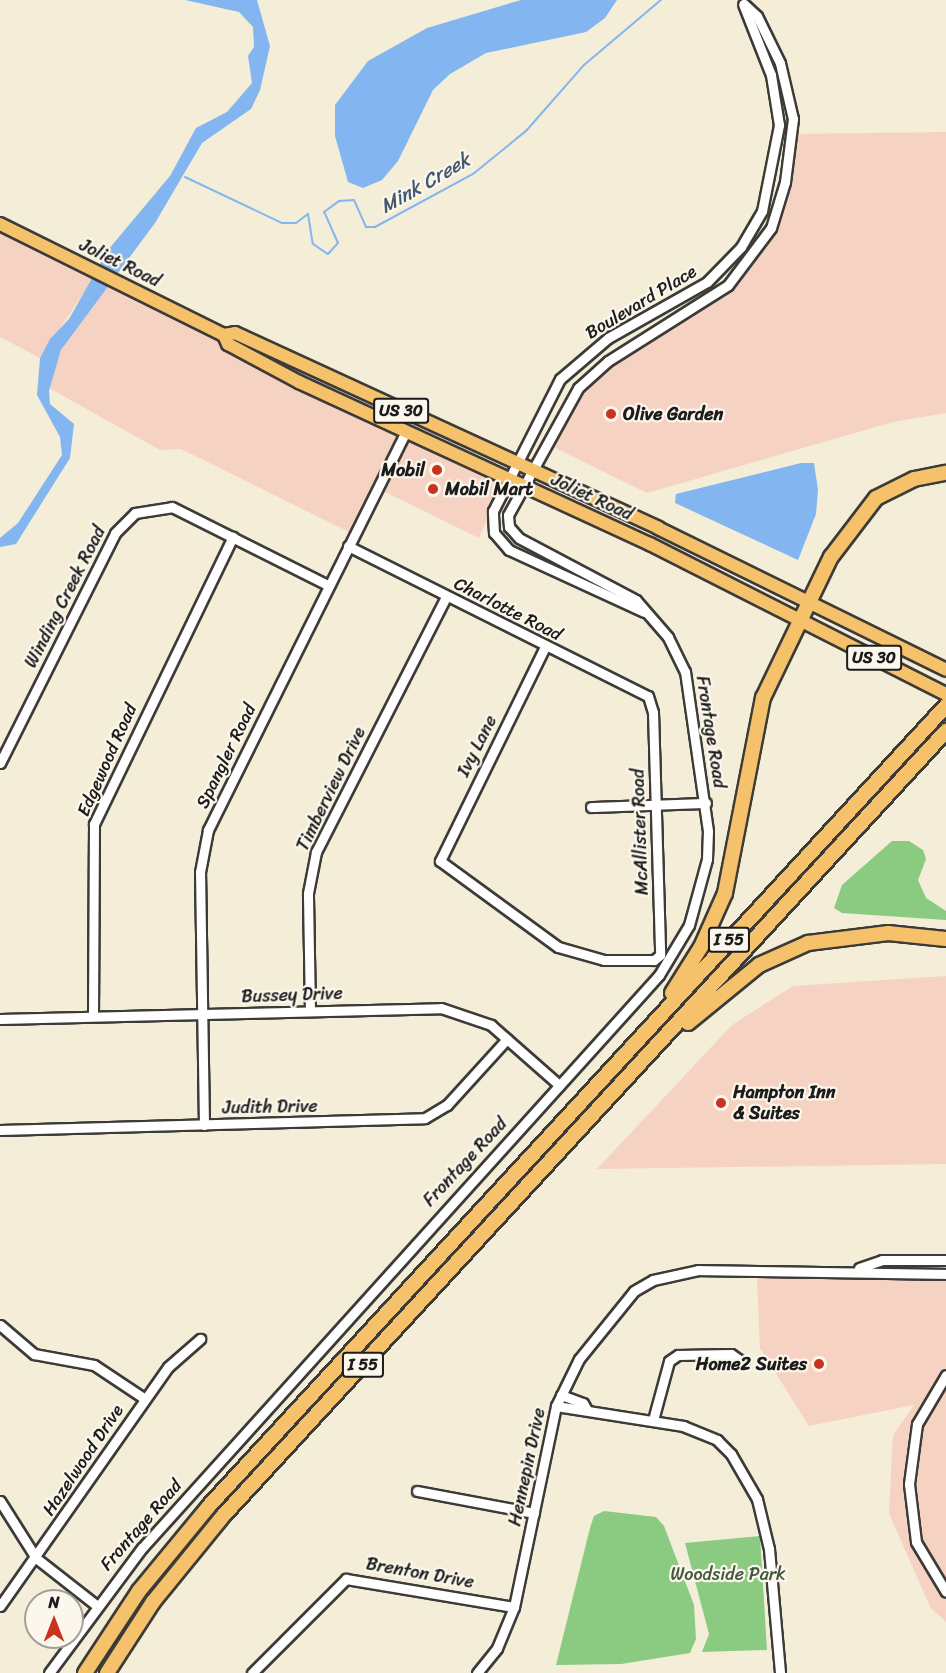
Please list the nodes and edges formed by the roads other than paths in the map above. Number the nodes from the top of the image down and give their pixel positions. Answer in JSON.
{"nodes":[{"id":1,"x":742,"y":2,"type":"edge"},
{"id":2,"x":777,"y":145,"type":"junction"},
{"id":3,"x":792,"y":148,"type":"junction"},
{"id":4,"x":0,"y":224,"type":"edge"},
{"id":5,"x":224,"y":335,"type":"junction"},
{"id":6,"x":405,"y":432,"type":"junction"},
{"id":7,"x":514,"y":464,"type":"junction"},
{"id":8,"x":530,"y":471,"type":"junction"},
{"id":9,"x":946,"y":473,"type":"edge"},
{"id":10,"x":507,"y":478,"type":"junction"},
{"id":11,"x":522,"y":485,"type":"junction"},
{"id":12,"x":233,"y":537,"type":"junction"},
{"id":13,"x":348,"y":546,"type":"junction"},
{"id":14,"x":328,"y":585,"type":"junction"},
{"id":15,"x":446,"y":597,"type":"junction"},
{"id":16,"x":811,"y":603,"type":"junction"},
{"id":17,"x":644,"y":612,"type":"junction"},
{"id":18,"x":801,"y":621,"type":"junction"},
{"id":19,"x":545,"y":647,"type":"junction"},
{"id":20,"x":946,"y":670,"type":"edge"},
{"id":21,"x":946,"y":694,"type":"edge"},
{"id":22,"x":651,"y":702,"type":"joint"},
{"id":23,"x":946,"y":706,"type":"edge"},
{"id":24,"x":946,"y":731,"type":"edge"},
{"id":25,"x":0,"y":763,"type":"edge"},
{"id":26,"x":706,"y":802,"type":"junction"},
{"id":27,"x":655,"y":804,"type":"junction"},
{"id":28,"x":591,"y":807,"type":"dead end"},
{"id":29,"x":946,"y":939,"type":"edge"},
{"id":30,"x":654,"y":960,"type":"joint"},
{"id":31,"x":310,"y":1011,"type":"junction"},
{"id":32,"x":202,"y":1014,"type":"junction"},
{"id":33,"x":93,"y":1016,"type":"junction"},
{"id":34,"x":0,"y":1019,"type":"edge"},
{"id":35,"x":652,"y":1024,"type":"junction"},
{"id":36,"x":507,"y":1039,"type":"junction"},
{"id":37,"x":635,"y":1070,"type":"junction"},
{"id":38,"x":559,"y":1085,"type":"junction"},
{"id":39,"x":204,"y":1125,"type":"junction"},
{"id":40,"x":0,"y":1130,"type":"edge"},
{"id":41,"x":946,"y":1260,"type":"edge"},
{"id":42,"x":857,"y":1269,"type":"junction"},
{"id":43,"x":946,"y":1274,"type":"edge"},
{"id":44,"x":0,"y":1325,"type":"edge"},
{"id":45,"x":201,"y":1339,"type":"dead end"},
{"id":46,"x":744,"y":1363,"type":"dead end"},
{"id":47,"x":946,"y":1375,"type":"edge"},
{"id":48,"x":561,"y":1395,"type":"junction"},
{"id":49,"x":145,"y":1399,"type":"junction"},
{"id":50,"x":556,"y":1406,"type":"junction"},
{"id":51,"x":586,"y":1410,"type":"junction"},
{"id":52,"x":653,"y":1420,"type":"junction"},
{"id":53,"x":417,"y":1491,"type":"dead end"},
{"id":54,"x":0,"y":1501,"type":"edge"},
{"id":55,"x":534,"y":1513,"type":"junction"},
{"id":56,"x":36,"y":1558,"type":"junction"},
{"id":57,"x":946,"y":1592,"type":"edge"},
{"id":58,"x":96,"y":1605,"type":"junction"},
{"id":59,"x":0,"y":1606,"type":"edge"},
{"id":60,"x":514,"y":1607,"type":"junction"},
{"id":61,"x":49,"y":1673,"type":"edge"},
{"id":62,"x":85,"y":1673,"type":"edge"},
{"id":63,"x":107,"y":1673,"type":"edge"},
{"id":64,"x":252,"y":1673,"type":"edge"},
{"id":65,"x":477,"y":1673,"type":"edge"},
{"id":66,"x":780,"y":1673,"type":"edge"}],
"edges":[{"from":1,"to":2,"type":"street","name":"Boulevard Place"},
{"from":1,"to":3,"type":"street","name":"Boulevard Place"},
{"from":2,"to":3,"type":"street"},
{"from":2,"to":7,"type":"street","name":"Boulevard Place"},
{"from":3,"to":8,"type":"street","name":"Boulevard Place"},
{"from":4,"to":5,"type":"main road","name":"Joliet Road","number":"US 30"},
{"from":5,"to":6,"type":"main road","name":"Joliet Road","number":"US 30"},
{"from":5,"to":7,"type":"main road","name":"Joliet Road","number":"US 30"},
{"from":6,"to":10,"type":"main road","name":"Joliet Road","number":"US 30"},
{"from":6,"to":13,"type":"street","name":"Spangler Road"},
{"from":7,"to":8,"type":"main road","name":"Joliet Road","number":"US 30"},
{"from":7,"to":10,"type":"street","name":"Frontage Road"},
{"from":8,"to":11,"type":"street","name":"Frontage Road"},
{"from":8,"to":16,"type":"main road","name":"Joliet Road","number":"US 30"},
{"from":9,"to":16,"type":"highway"},
{"from":10,"to":11,"type":"main road","name":"Joliet Road","number":"US 30"},
{"from":10,"to":17,"type":"street","name":"Frontage Road"},
{"from":11,"to":17,"type":"street","name":"Frontage Road"},
{"from":11,"to":18,"type":"main road","name":"Joliet Road","number":"US 30"},
{"from":12,"to":14,"type":"street","name":"Winding Creek Road"},
{"from":12,"to":25,"type":"street","name":"Winding Creek Road"},
{"from":12,"to":33,"type":"street","name":"Edgewood Road"},
{"from":13,"to":14,"type":"street","name":"Spangler Road"},
{"from":13,"to":15,"type":"street","name":"Charlotte Road"},
{"from":14,"to":32,"type":"street","name":"Spangler Road"},
{"from":15,"to":19,"type":"street","name":"Charlotte Road"},
{"from":15,"to":31,"type":"street","name":"Timberview Drive"},
{"from":16,"to":18,"type":"highway"},
{"from":16,"to":20,"type":"main road","name":"Joliet Road","number":"US 30"},
{"from":17,"to":26,"type":"street","name":"Frontage Road"},
{"from":18,"to":21,"type":"main road","name":"Joliet Road","number":"US 30"},
{"from":18,"to":35,"type":"highway"},
{"from":19,"to":22,"type":"street","name":"Charlotte Road"},
{"from":19,"to":30,"type":"street","name":"Ivy Lane"},
{"from":22,"to":27,"type":"street","name":"McAllister Road"},
{"from":23,"to":35,"type":"highway","number":"I 55"},
{"from":24,"to":37,"type":"highway","number":"I 55"},
{"from":26,"to":27,"type":"street"},
{"from":26,"to":38,"type":"street","name":"Frontage Road"},
{"from":27,"to":28,"type":"street"},
{"from":27,"to":30,"type":"street","name":"McAllister Road"},
{"from":29,"to":37,"type":"highway"},
{"from":31,"to":32,"type":"street","name":"Bussey Drive"},
{"from":31,"to":36,"type":"street","name":"Bussey Drive"},
{"from":32,"to":33,"type":"street","name":"Bussey Drive"},
{"from":32,"to":39,"type":"street","name":"Spangler Road"},
{"from":33,"to":34,"type":"street","name":"Bussey Drive"},
{"from":35,"to":62,"type":"highway","number":"I 55"},
{"from":36,"to":38,"type":"street","name":"Bussey Drive"},
{"from":36,"to":39,"type":"street","name":"Judith Drive"},
{"from":37,"to":63,"type":"highway","number":"I 55"},
{"from":38,"to":58,"type":"street","name":"Frontage Road"},
{"from":39,"to":40,"type":"street","name":"Judith Drive"},
{"from":41,"to":42,"type":"street"},
{"from":42,"to":43,"type":"street"},
{"from":42,"to":48,"type":"street","name":"Hennepin Drive"},
{"from":44,"to":49,"type":"street"},
{"from":45,"to":49,"type":"street","name":"Hazelwood Drive"},
{"from":46,"to":52,"type":"street"},
{"from":47,"to":57,"type":"street"},
{"from":48,"to":50,"type":"street","name":"Hennepin Drive"},
{"from":48,"to":51,"type":"street"},
{"from":49,"to":56,"type":"street","name":"Hazelwood Drive"},
{"from":50,"to":51,"type":"street"},
{"from":50,"to":55,"type":"street","name":"Hennepin Drive"},
{"from":51,"to":52,"type":"street"},
{"from":52,"to":66,"type":"street"},
{"from":53,"to":55,"type":"street"},
{"from":54,"to":56,"type":"street"},
{"from":55,"to":60,"type":"street","name":"Hennepin Drive"},
{"from":56,"to":58,"type":"street"},
{"from":56,"to":59,"type":"street","name":"Hazelwood Drive"},
{"from":58,"to":61,"type":"street","name":"Frontage Road"},
{"from":60,"to":64,"type":"street","name":"Brenton Drive"},
{"from":60,"to":65,"type":"street","name":"Hennepin Drive"}]}
